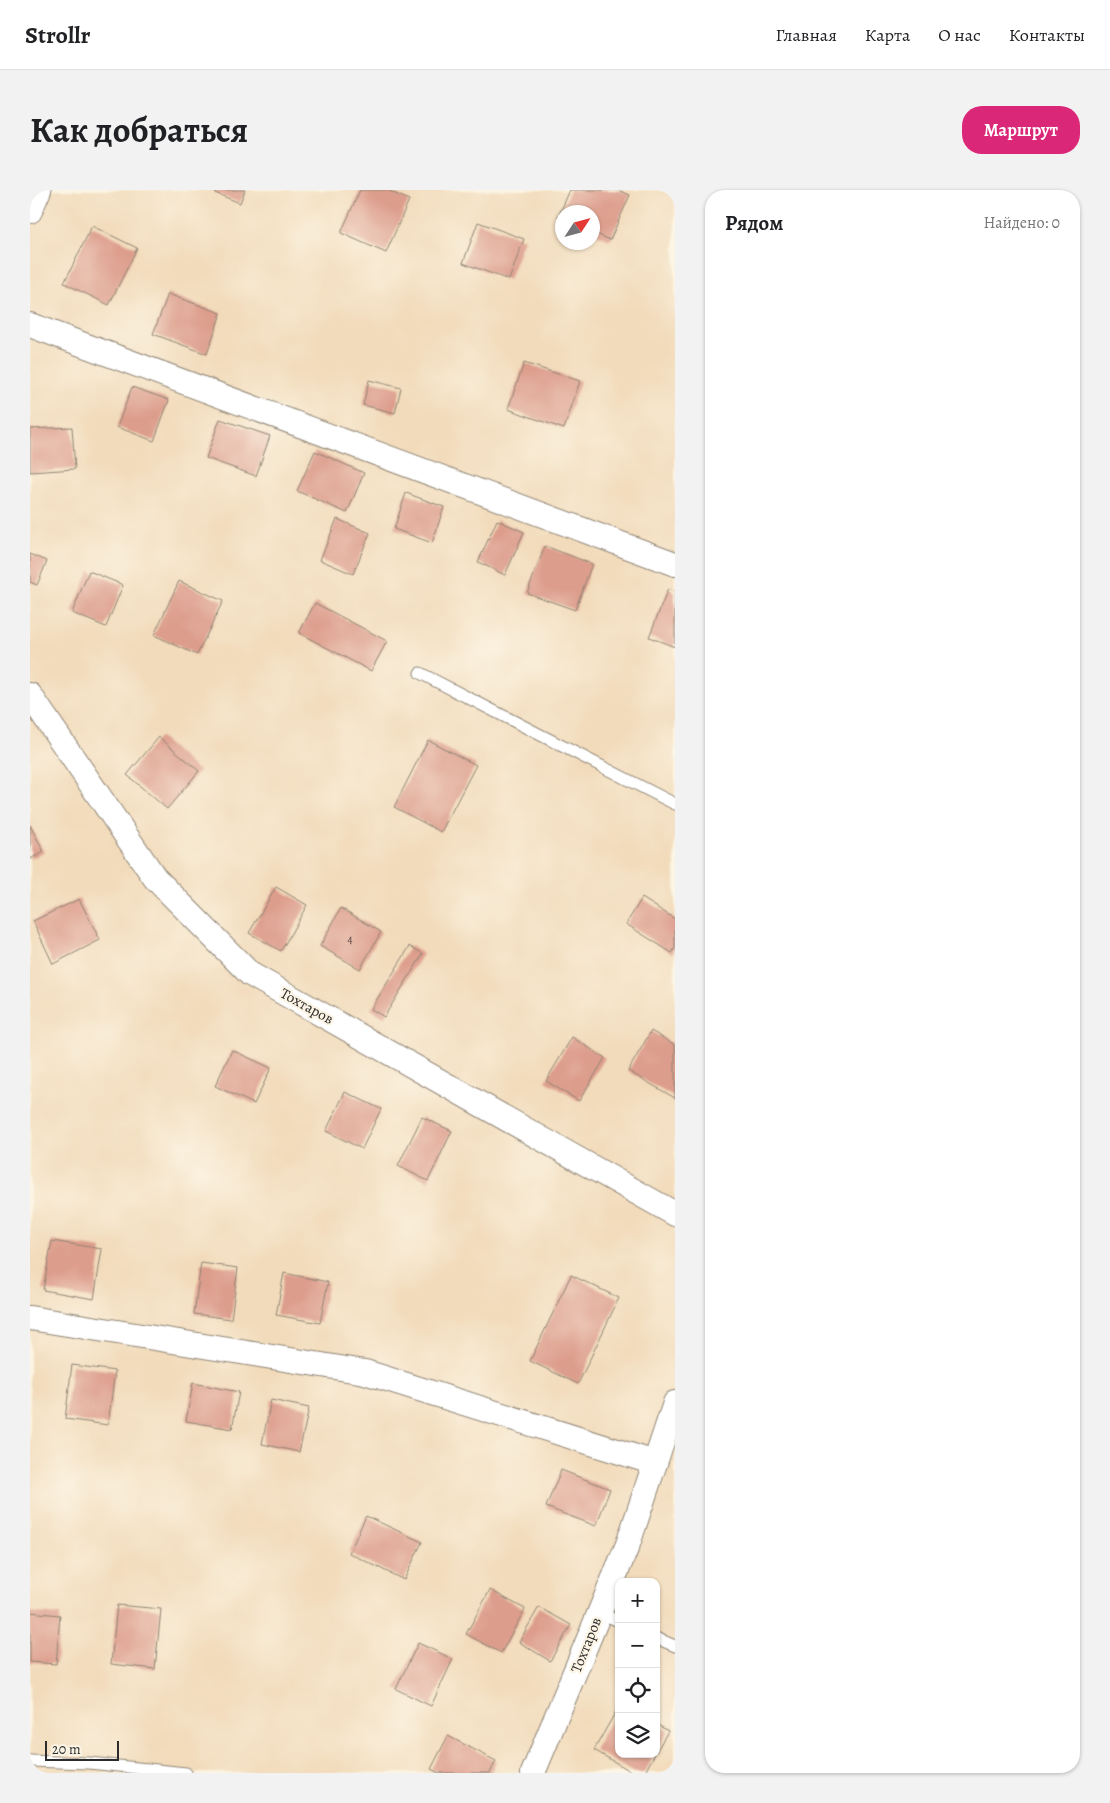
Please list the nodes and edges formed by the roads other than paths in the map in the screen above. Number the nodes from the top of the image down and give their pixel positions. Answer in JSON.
{"nodes":[{"id":1,"x":39,"y":190,"type":"edge"},
{"id":2,"x":30,"y":211,"type":"edge"},
{"id":3,"x":30,"y":325,"type":"edge"},
{"id":4,"x":675,"y":564,"type":"edge"},
{"id":5,"x":420,"y":673,"type":"dead end"},
{"id":6,"x":30,"y":695,"type":"edge"},
{"id":7,"x":675,"y":804,"type":"edge"},
{"id":8,"x":675,"y":1214,"type":"edge"},
{"id":9,"x":30,"y":1318,"type":"edge"},
{"id":10,"x":675,"y":1403,"type":"edge"},
{"id":11,"x":655,"y":1463,"type":"junction"},
{"id":12,"x":609,"y":1617,"type":"edge"},
{"id":13,"x":660,"y":1640,"type":"edge"},
{"id":14,"x":675,"y":1646,"type":"edge"},
{"id":15,"x":30,"y":1761,"type":"edge"},
{"id":16,"x":186,"y":1773,"type":"edge"},
{"id":17,"x":534,"y":1773,"type":"edge"}],
"edges":[{"from":1,"to":2,"type":"street"},
{"from":3,"to":4,"type":"street"},
{"from":5,"to":7,"type":"lane"},
{"from":6,"to":8,"type":"street","name":"Тохтаров"},
{"from":9,"to":11,"type":"street"},
{"from":10,"to":11,"type":"street","name":"Тохтаров"},
{"from":11,"to":12,"type":"street","name":"Тохтаров"},
{"from":12,"to":17,"type":"street","name":"Тохтаров"},
{"from":13,"to":14,"type":"lane"},
{"from":15,"to":16,"type":"lane"}]}
